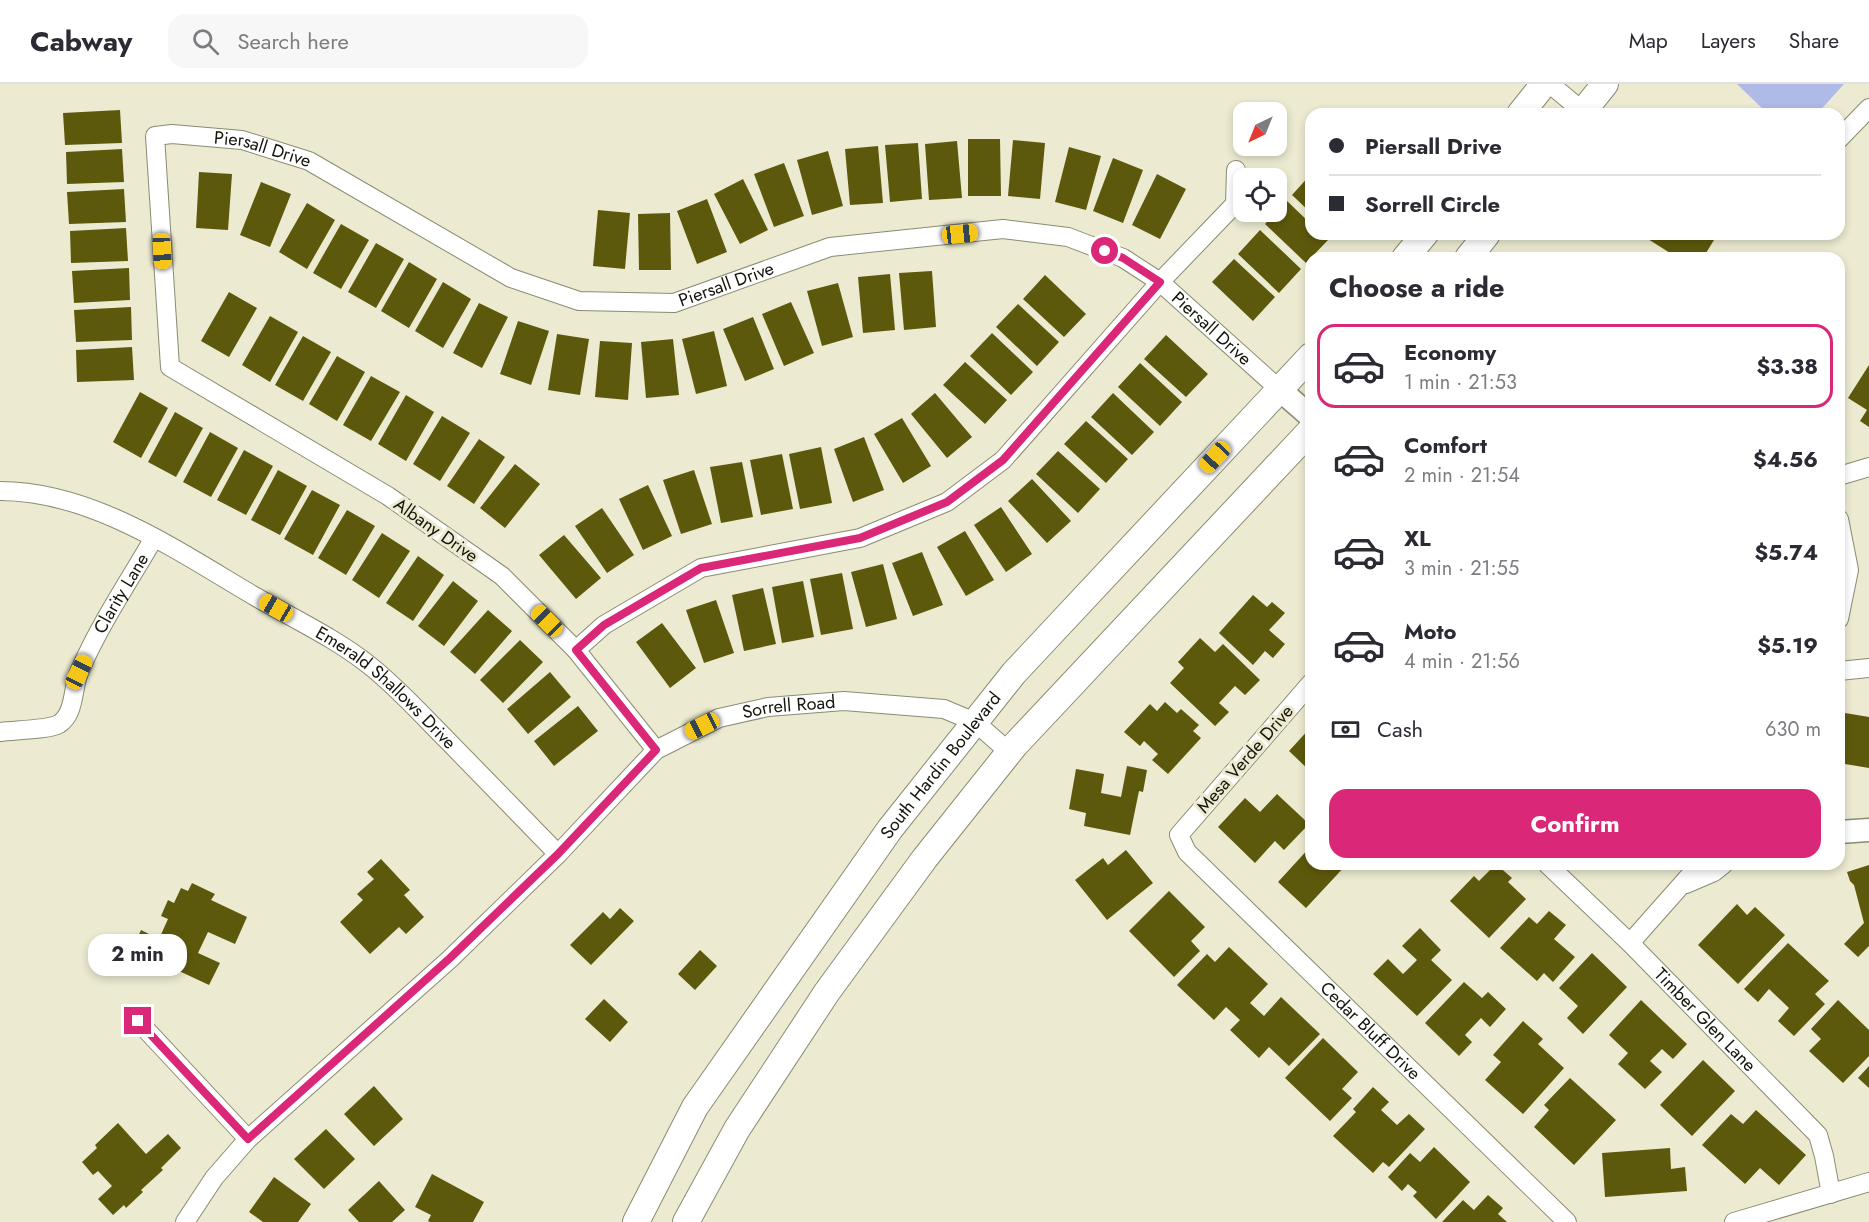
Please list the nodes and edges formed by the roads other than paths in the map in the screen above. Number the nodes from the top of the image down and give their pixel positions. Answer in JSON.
{"nodes":[{"id":1,"x":1544,"y":84,"type":"edge"},
{"id":2,"x":1550,"y":84,"type":"edge"},
{"id":3,"x":1605,"y":84,"type":"edge"},
{"id":4,"x":1525,"y":108,"type":"edge"},
{"id":5,"x":1577,"y":108,"type":"edge"},
{"id":6,"x":1587,"y":108,"type":"edge"},
{"id":7,"x":1869,"y":108,"type":"edge"},
{"id":8,"x":1845,"y":133,"type":"edge"},
{"id":9,"x":1233,"y":206,"type":"edge"},
{"id":10,"x":1420,"y":240,"type":"edge"},
{"id":11,"x":1482,"y":240,"type":"edge"},
{"id":12,"x":1410,"y":252,"type":"edge"},
{"id":13,"x":1473,"y":252,"type":"edge"},
{"id":14,"x":1160,"y":282,"type":"junction"},
{"id":15,"x":1305,"y":362,"type":"edge"},
{"id":16,"x":170,"y":367,"type":"joint"},
{"id":17,"x":1279,"y":389,"type":"junction"},
{"id":18,"x":1305,"y":412,"type":"edge"},
{"id":19,"x":1305,"y":436,"type":"edge"},
{"id":20,"x":1869,"y":467,"type":"edge"},
{"id":21,"x":1845,"y":474,"type":"edge"},
{"id":22,"x":0,"y":491,"type":"edge"},
{"id":23,"x":154,"y":538,"type":"junction"},
{"id":24,"x":1845,"y":550,"type":"edge"},
{"id":25,"x":1845,"y":590,"type":"edge"},
{"id":26,"x":576,"y":650,"type":"junction"},
{"id":27,"x":1869,"y":668,"type":"edge"},
{"id":28,"x":1845,"y":670,"type":"edge"},
{"id":29,"x":1305,"y":690,"type":"edge"},
{"id":30,"x":975,"y":722,"type":"junction"},
{"id":31,"x":0,"y":732,"type":"edge"},
{"id":32,"x":656,"y":750,"type":"junction"},
{"id":33,"x":1009,"y":752,"type":"junction"},
{"id":34,"x":1869,"y":830,"type":"edge"},
{"id":35,"x":1845,"y":832,"type":"edge"},
{"id":36,"x":1179,"y":836,"type":"joint"},
{"id":37,"x":558,"y":854,"type":"junction"},
{"id":38,"x":1553,"y":870,"type":"edge"},
{"id":39,"x":1695,"y":870,"type":"edge"},
{"id":40,"x":1716,"y":870,"type":"edge"},
{"id":41,"x":1682,"y":886,"type":"junction"},
{"id":42,"x":1630,"y":943,"type":"junction"},
{"id":43,"x":138,"y":1021,"type":"dead end"},
{"id":44,"x":248,"y":1139,"type":"junction"},
{"id":45,"x":1869,"y":1182,"type":"edge"},
{"id":46,"x":1831,"y":1194,"type":"junction"},
{"id":47,"x":185,"y":1222,"type":"edge"},
{"id":48,"x":636,"y":1222,"type":"edge"},
{"id":49,"x":686,"y":1222,"type":"edge"},
{"id":50,"x":1568,"y":1222,"type":"edge"},
{"id":51,"x":1734,"y":1222,"type":"edge"}],
"edges":[{"from":1,"to":4,"type":"main road"},
{"from":2,"to":5,"type":"street"},
{"from":3,"to":6,"type":"main road"},
{"from":7,"to":8,"type":"street"},
{"from":9,"to":14,"type":"street"},
{"from":10,"to":12,"type":"main road"},
{"from":11,"to":13,"type":"main road"},
{"from":14,"to":16,"type":"street","name":"Piersall Drive"},
{"from":14,"to":17,"type":"street","name":"Piersall Drive"},
{"from":14,"to":26,"type":"street"},
{"from":15,"to":17,"type":"main road","name":"South Hardin Boulevard"},
{"from":16,"to":26,"type":"street","name":"Albany Drive"},
{"from":17,"to":18,"type":"street"},
{"from":17,"to":30,"type":"main road","name":"South Hardin Boulevard"},
{"from":19,"to":33,"type":"main road"},
{"from":20,"to":21,"type":"street"},
{"from":22,"to":23,"type":"street","name":"Emerald Shallows Drive"},
{"from":23,"to":31,"type":"street","name":"Clarity Lane"},
{"from":23,"to":37,"type":"street","name":"Emerald Shallows Drive"},
{"from":24,"to":25,"type":"street"},
{"from":26,"to":32,"type":"street","name":"Albany Drive"},
{"from":27,"to":28,"type":"street"},
{"from":29,"to":36,"type":"street","name":"Mesa Verde Drive"},
{"from":30,"to":32,"type":"street","name":"Sorrell Road"},
{"from":30,"to":33,"type":"street","name":"Sorrell Road"},
{"from":30,"to":48,"type":"main road","name":"South Hardin Boulevard"},
{"from":32,"to":37,"type":"street","name":"Sorrell Road"},
{"from":33,"to":49,"type":"main road"},
{"from":34,"to":35,"type":"street"},
{"from":36,"to":50,"type":"street","name":"Cedar Bluff Drive"},
{"from":37,"to":44,"type":"street","name":"Sorrell Road"},
{"from":38,"to":42,"type":"street","name":"Timber Glen Lane"},
{"from":39,"to":41,"type":"street"},
{"from":40,"to":41,"type":"street"},
{"from":41,"to":42,"type":"street"},
{"from":42,"to":46,"type":"street","name":"Timber Glen Lane"},
{"from":43,"to":44,"type":"street"},
{"from":44,"to":47,"type":"street","name":"Sorrell Road"},
{"from":45,"to":46,"type":"street"},
{"from":46,"to":51,"type":"street"}]}
